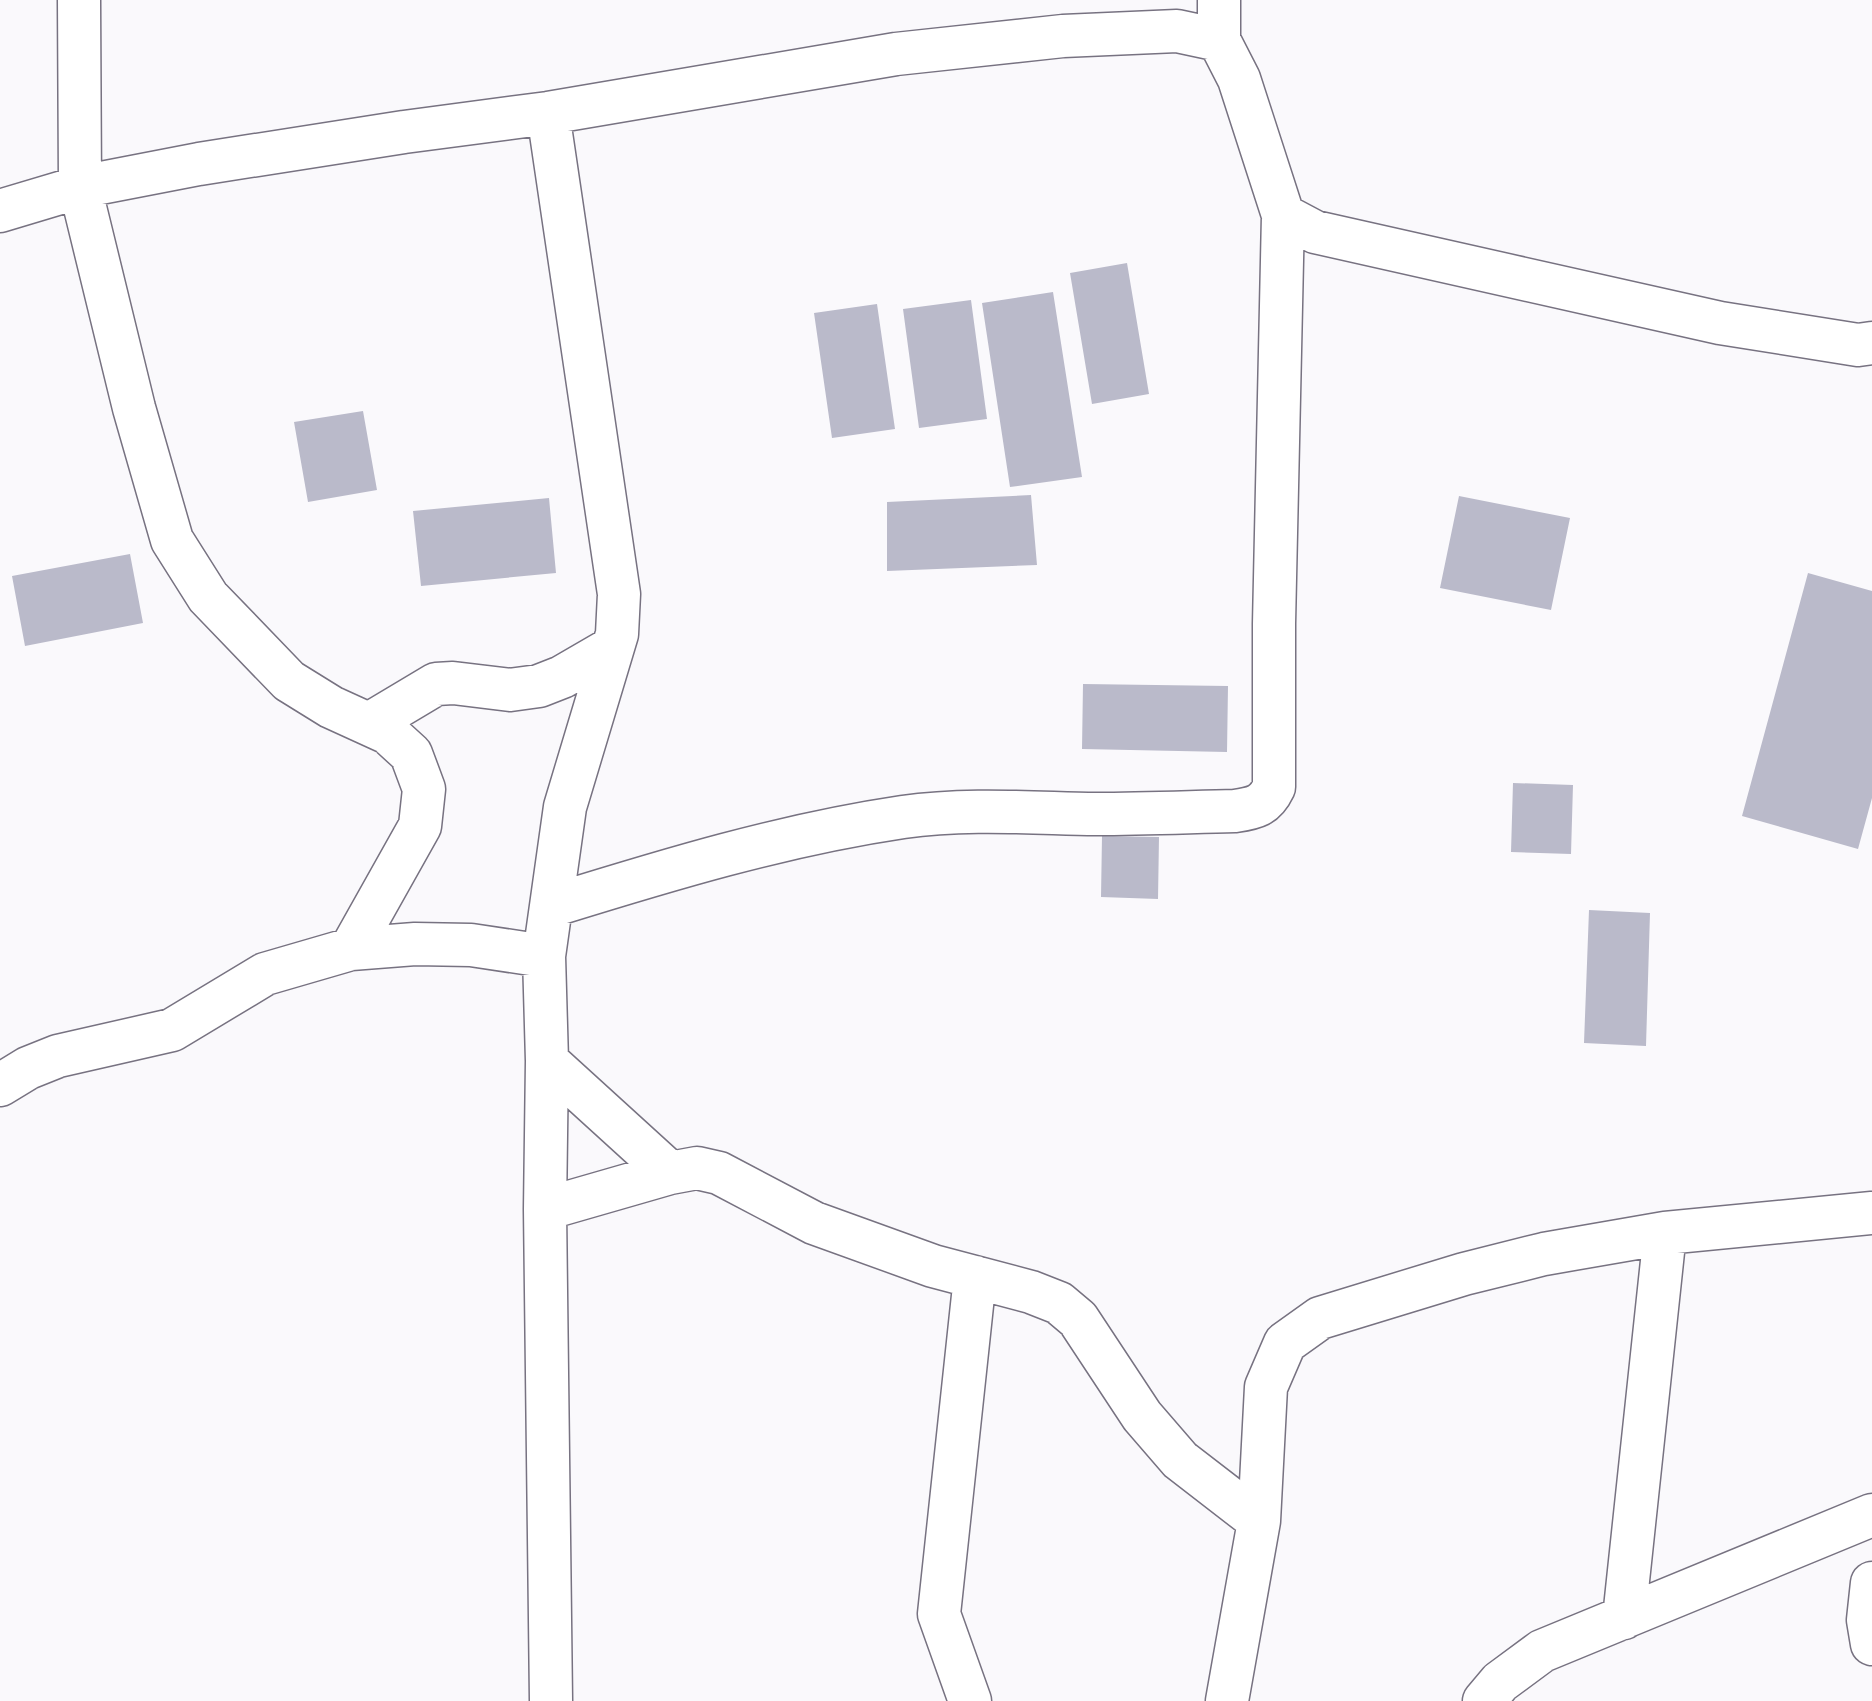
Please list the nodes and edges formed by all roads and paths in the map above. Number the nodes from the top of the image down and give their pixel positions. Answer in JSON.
{"nodes":[{"id":1,"x":79,"y":0,"type":"edge"},
{"id":2,"x":1219,"y":20,"type":"edge"},
{"id":3,"x":548,"y":113,"type":"junction"},
{"id":4,"x":80,"y":187,"type":"junction"},
{"id":5,"x":0,"y":211,"type":"edge"},
{"id":6,"x":1283,"y":215,"type":"junction"},
{"id":7,"x":1872,"y":343,"type":"edge"},
{"id":8,"x":612,"y":648,"type":"junction"},
{"id":9,"x":369,"y":724,"type":"junction"},
{"id":10,"x":551,"y":906,"type":"junction"},
{"id":11,"x":351,"y":949,"type":"junction"},
{"id":12,"x":544,"y":956,"type":"junction"},
{"id":13,"x":547,"y":1061,"type":"junction"},
{"id":14,"x":0,"y":1085,"type":"edge"},
{"id":15,"x":670,"y":1173,"type":"junction"},
{"id":16,"x":545,"y":1209,"type":"junction"},
{"id":17,"x":1872,"y":1213,"type":"edge"},
{"id":18,"x":1665,"y":1233,"type":"junction"},
{"id":19,"x":975,"y":1277,"type":"junction"},
{"id":20,"x":1872,"y":1515,"type":"edge"},
{"id":21,"x":1259,"y":1521,"type":"junction"},
{"id":22,"x":1872,"y":1583,"type":"edge"},
{"id":23,"x":1624,"y":1618,"type":"junction"},
{"id":24,"x":1872,"y":1644,"type":"edge"},
{"id":25,"x":551,"y":1701,"type":"edge"},
{"id":26,"x":970,"y":1701,"type":"edge"},
{"id":27,"x":1227,"y":1701,"type":"edge"},
{"id":28,"x":1484,"y":1701,"type":"edge"}],
"edges":[{"from":1,"to":4,"type":"street"},
{"from":2,"to":3,"type":"street"},
{"from":2,"to":6,"type":"street"},
{"from":3,"to":4,"type":"street"},
{"from":3,"to":8,"type":"street"},
{"from":4,"to":5,"type":"street"},
{"from":4,"to":9,"type":"street"},
{"from":6,"to":7,"type":"street"},
{"from":6,"to":10,"type":"street"},
{"from":8,"to":9,"type":"street"},
{"from":8,"to":10,"type":"street"},
{"from":9,"to":11,"type":"street"},
{"from":10,"to":12,"type":"street"},
{"from":11,"to":12,"type":"street"},
{"from":11,"to":14,"type":"street"},
{"from":12,"to":13,"type":"street"},
{"from":13,"to":15,"type":"street"},
{"from":13,"to":16,"type":"street"},
{"from":15,"to":16,"type":"street"},
{"from":15,"to":19,"type":"street"},
{"from":16,"to":25,"type":"street"},
{"from":17,"to":18,"type":"street"},
{"from":18,"to":21,"type":"street"},
{"from":18,"to":23,"type":"street"},
{"from":19,"to":21,"type":"street"},
{"from":19,"to":26,"type":"street"},
{"from":20,"to":23,"type":"street"},
{"from":21,"to":27,"type":"street"},
{"from":22,"to":24,"type":"street"},
{"from":23,"to":28,"type":"street"}]}
